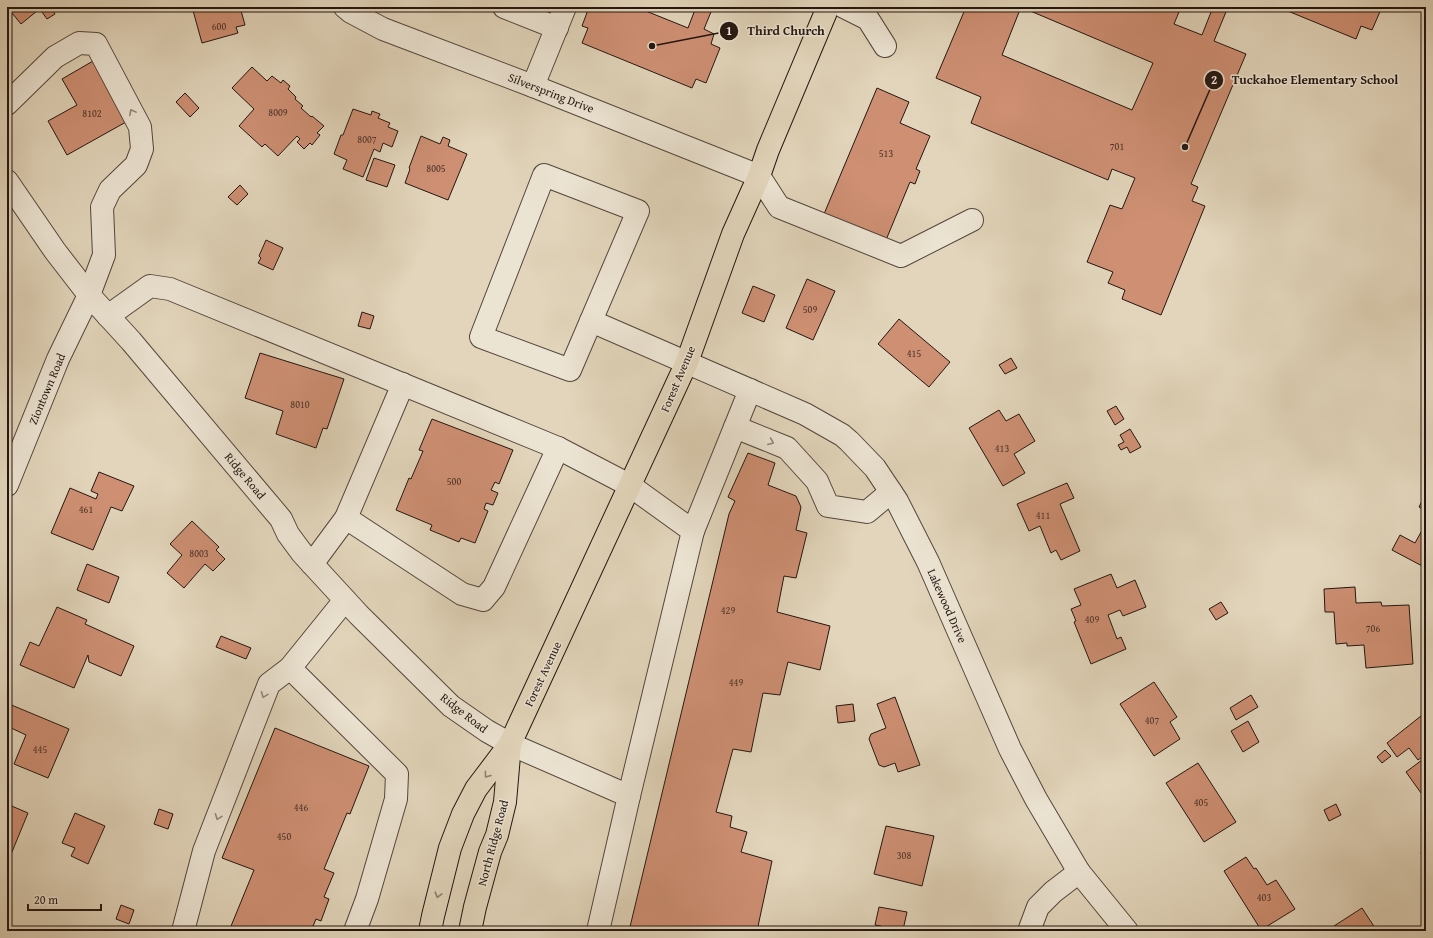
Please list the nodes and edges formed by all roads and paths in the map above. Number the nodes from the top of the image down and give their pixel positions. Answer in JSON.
{"nodes":[{"id":1,"x":345,"y":7,"type":"edge"},
{"id":2,"x":504,"y":7,"type":"edge"},
{"id":3,"x":565,"y":7,"type":"edge"},
{"id":4,"x":828,"y":7,"type":"edge"},
{"id":5,"x":844,"y":7,"type":"edge"},
{"id":6,"x":557,"y":28,"type":"junction"},
{"id":7,"x":886,"y":46,"type":"dead end"},
{"id":8,"x":534,"y":86,"type":"junction"},
{"id":9,"x":7,"y":104,"type":"edge"},
{"id":10,"x":759,"y":176,"type":"junction"},
{"id":11,"x":7,"y":181,"type":"edge"},
{"id":12,"x":972,"y":220,"type":"dead end"},
{"id":13,"x":89,"y":295,"type":"junction"},
{"id":14,"x":108,"y":316,"type":"junction"},
{"id":15,"x":591,"y":321,"type":"junction"},
{"id":16,"x":687,"y":362,"type":"junction"},
{"id":17,"x":403,"y":384,"type":"junction"},
{"id":18,"x":750,"y":390,"type":"junction"},
{"id":19,"x":735,"y":427,"type":"junction"},
{"id":20,"x":558,"y":448,"type":"junction"},
{"id":21,"x":7,"y":485,"type":"edge"},
{"id":22,"x":630,"y":485,"type":"junction"},
{"id":23,"x":891,"y":492,"type":"junction"},
{"id":24,"x":346,"y":518,"type":"junction"},
{"id":25,"x":693,"y":531,"type":"junction"},
{"id":26,"x":312,"y":564,"type":"junction"},
{"id":27,"x":345,"y":600,"type":"junction"},
{"id":28,"x":290,"y":668,"type":"junction"},
{"id":29,"x":510,"y":744,"type":"junction"},
{"id":30,"x":630,"y":796,"type":"junction"},
{"id":31,"x":1079,"y":872,"type":"junction"},
{"id":32,"x":183,"y":931,"type":"edge"},
{"id":33,"x":355,"y":931,"type":"edge"},
{"id":34,"x":430,"y":931,"type":"edge"},
{"id":35,"x":470,"y":931,"type":"edge"},
{"id":36,"x":598,"y":931,"type":"edge"},
{"id":37,"x":1029,"y":931,"type":"edge"},
{"id":38,"x":1128,"y":931,"type":"edge"}],
"edges":[{"from":1,"to":8,"type":"street","name":"Silverspring Drive"},
{"from":2,"to":6,"type":"street"},
{"from":3,"to":6,"type":"street"},
{"from":4,"to":10,"type":"main road","name":"Forest Avenue"},
{"from":5,"to":7,"type":"street"},
{"from":6,"to":8,"type":"street"},
{"from":8,"to":10,"type":"street","name":"Silverspring Drive"},
{"from":13,"to":9,"type":"street","name":"Ziontown Road","one_way":true},
{"from":10,"to":12,"type":"street"},
{"from":10,"to":16,"type":"main road","name":"Forest Avenue"},
{"from":11,"to":13,"type":"street","name":"Ridge Road"},
{"from":13,"to":14,"type":"street","name":"Ridge Road"},
{"from":13,"to":21,"type":"street","name":"Ziontown Road"},
{"from":14,"to":17,"type":"street"},
{"from":14,"to":26,"type":"street","name":"Ridge Road"},
{"from":15,"to":15,"type":"street"},
{"from":15,"to":16,"type":"street","name":"Lakewood Drive"},
{"from":16,"to":18,"type":"street","name":"Lakewood Drive"},
{"from":16,"to":22,"type":"main road","name":"Forest Avenue"},
{"from":17,"to":20,"type":"street"},
{"from":17,"to":24,"type":"street"},
{"from":18,"to":19,"type":"street"},
{"from":18,"to":23,"type":"street","name":"Lakewood Drive"},
{"from":19,"to":23,"type":"street","one_way":true},
{"from":19,"to":25,"type":"street"},
{"from":20,"to":22,"type":"street"},
{"from":20,"to":24,"type":"street"},
{"from":22,"to":25,"type":"street"},
{"from":22,"to":29,"type":"main road","name":"Forest Avenue"},
{"from":23,"to":31,"type":"street","name":"Lakewood Drive"},
{"from":24,"to":26,"type":"street"},
{"from":25,"to":30,"type":"street"},
{"from":26,"to":27,"type":"street","name":"Ridge Road"},
{"from":27,"to":28,"type":"street"},
{"from":27,"to":29,"type":"street","name":"Ridge Road"},
{"from":28,"to":32,"type":"street","one_way":true},
{"from":28,"to":33,"type":"street"},
{"from":29,"to":30,"type":"street","name":"Ridge Road"},
{"from":29,"to":34,"type":"main road","one_way":true},
{"from":29,"to":35,"type":"main road","name":"North Ridge Road"},
{"from":30,"to":36,"type":"street"},
{"from":31,"to":37,"type":"street"},
{"from":31,"to":38,"type":"street","name":"Lakewood Drive"}]}
